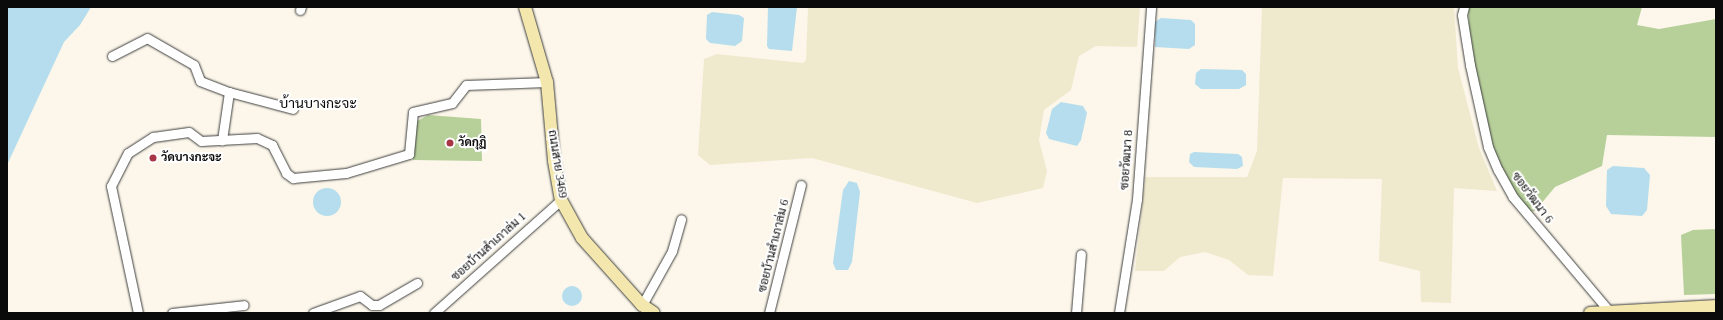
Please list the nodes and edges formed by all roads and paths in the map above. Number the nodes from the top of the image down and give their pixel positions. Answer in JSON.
{"nodes":[{"id":1,"x":525,"y":7,"type":"edge"},
{"id":2,"x":1151,"y":7,"type":"edge"},
{"id":3,"x":1464,"y":7,"type":"edge"},
{"id":4,"x":112,"y":56,"type":"dead end"},
{"id":5,"x":547,"y":82,"type":"junction"},
{"id":6,"x":229,"y":92,"type":"junction"},
{"id":7,"x":293,"y":109,"type":"dead end"},
{"id":8,"x":222,"y":140,"type":"junction"},
{"id":9,"x":801,"y":186,"type":"dead end"},
{"id":10,"x":561,"y":200,"type":"junction"},
{"id":11,"x":681,"y":219,"type":"dead end"},
{"id":12,"x":1080,"y":254,"type":"dead end"},
{"id":13,"x":417,"y":283,"type":"dead end"},
{"id":14,"x":244,"y":305,"type":"dead end"},
{"id":15,"x":642,"y":305,"type":"junction"},
{"id":16,"x":1716,"y":306,"type":"edge"},
{"id":17,"x":1702,"y":310,"type":"edge"},
{"id":18,"x":1610,"y":312,"type":"edge"},
{"id":19,"x":138,"y":313,"type":"edge"},
{"id":20,"x":172,"y":313,"type":"edge"},
{"id":21,"x":313,"y":313,"type":"edge"},
{"id":22,"x":434,"y":313,"type":"edge"},
{"id":23,"x":654,"y":313,"type":"edge"},
{"id":24,"x":769,"y":313,"type":"edge"},
{"id":25,"x":1076,"y":313,"type":"edge"},
{"id":26,"x":1119,"y":313,"type":"edge"},
{"id":27,"x":1590,"y":313,"type":"edge"}],
"edges":[{"from":1,"to":5,"type":"street","name":"ถนนสาย 3469"},
{"from":2,"to":26,"type":"street","name":"ซอยวัฒนา 8"},
{"from":3,"to":18,"type":"street","name":"ซอยวัฒนา 6"},
{"from":4,"to":6,"type":"street"},
{"from":5,"to":8,"type":"street"},
{"from":5,"to":10,"type":"street","name":"ถนนสาย 3469"},
{"from":6,"to":7,"type":"street"},
{"from":6,"to":8,"type":"street"},
{"from":8,"to":19,"type":"street"},
{"from":9,"to":24,"type":"street","name":"ซอยบ้านสำเภาล่ม 6"},
{"from":10,"to":15,"type":"street","name":"ถนนสาย 3469"},
{"from":10,"to":22,"type":"street","name":"ซอยบ้านสำเภาล่ม 1"},
{"from":11,"to":15,"type":"street"},
{"from":12,"to":25,"type":"street"},
{"from":13,"to":21,"type":"street"},
{"from":14,"to":20,"type":"street"},
{"from":15,"to":23,"type":"street","name":"ถนนสาย 3469"},
{"from":16,"to":17,"type":"street"},
{"from":17,"to":18,"type":"street"},
{"from":18,"to":27,"type":"street"}]}
